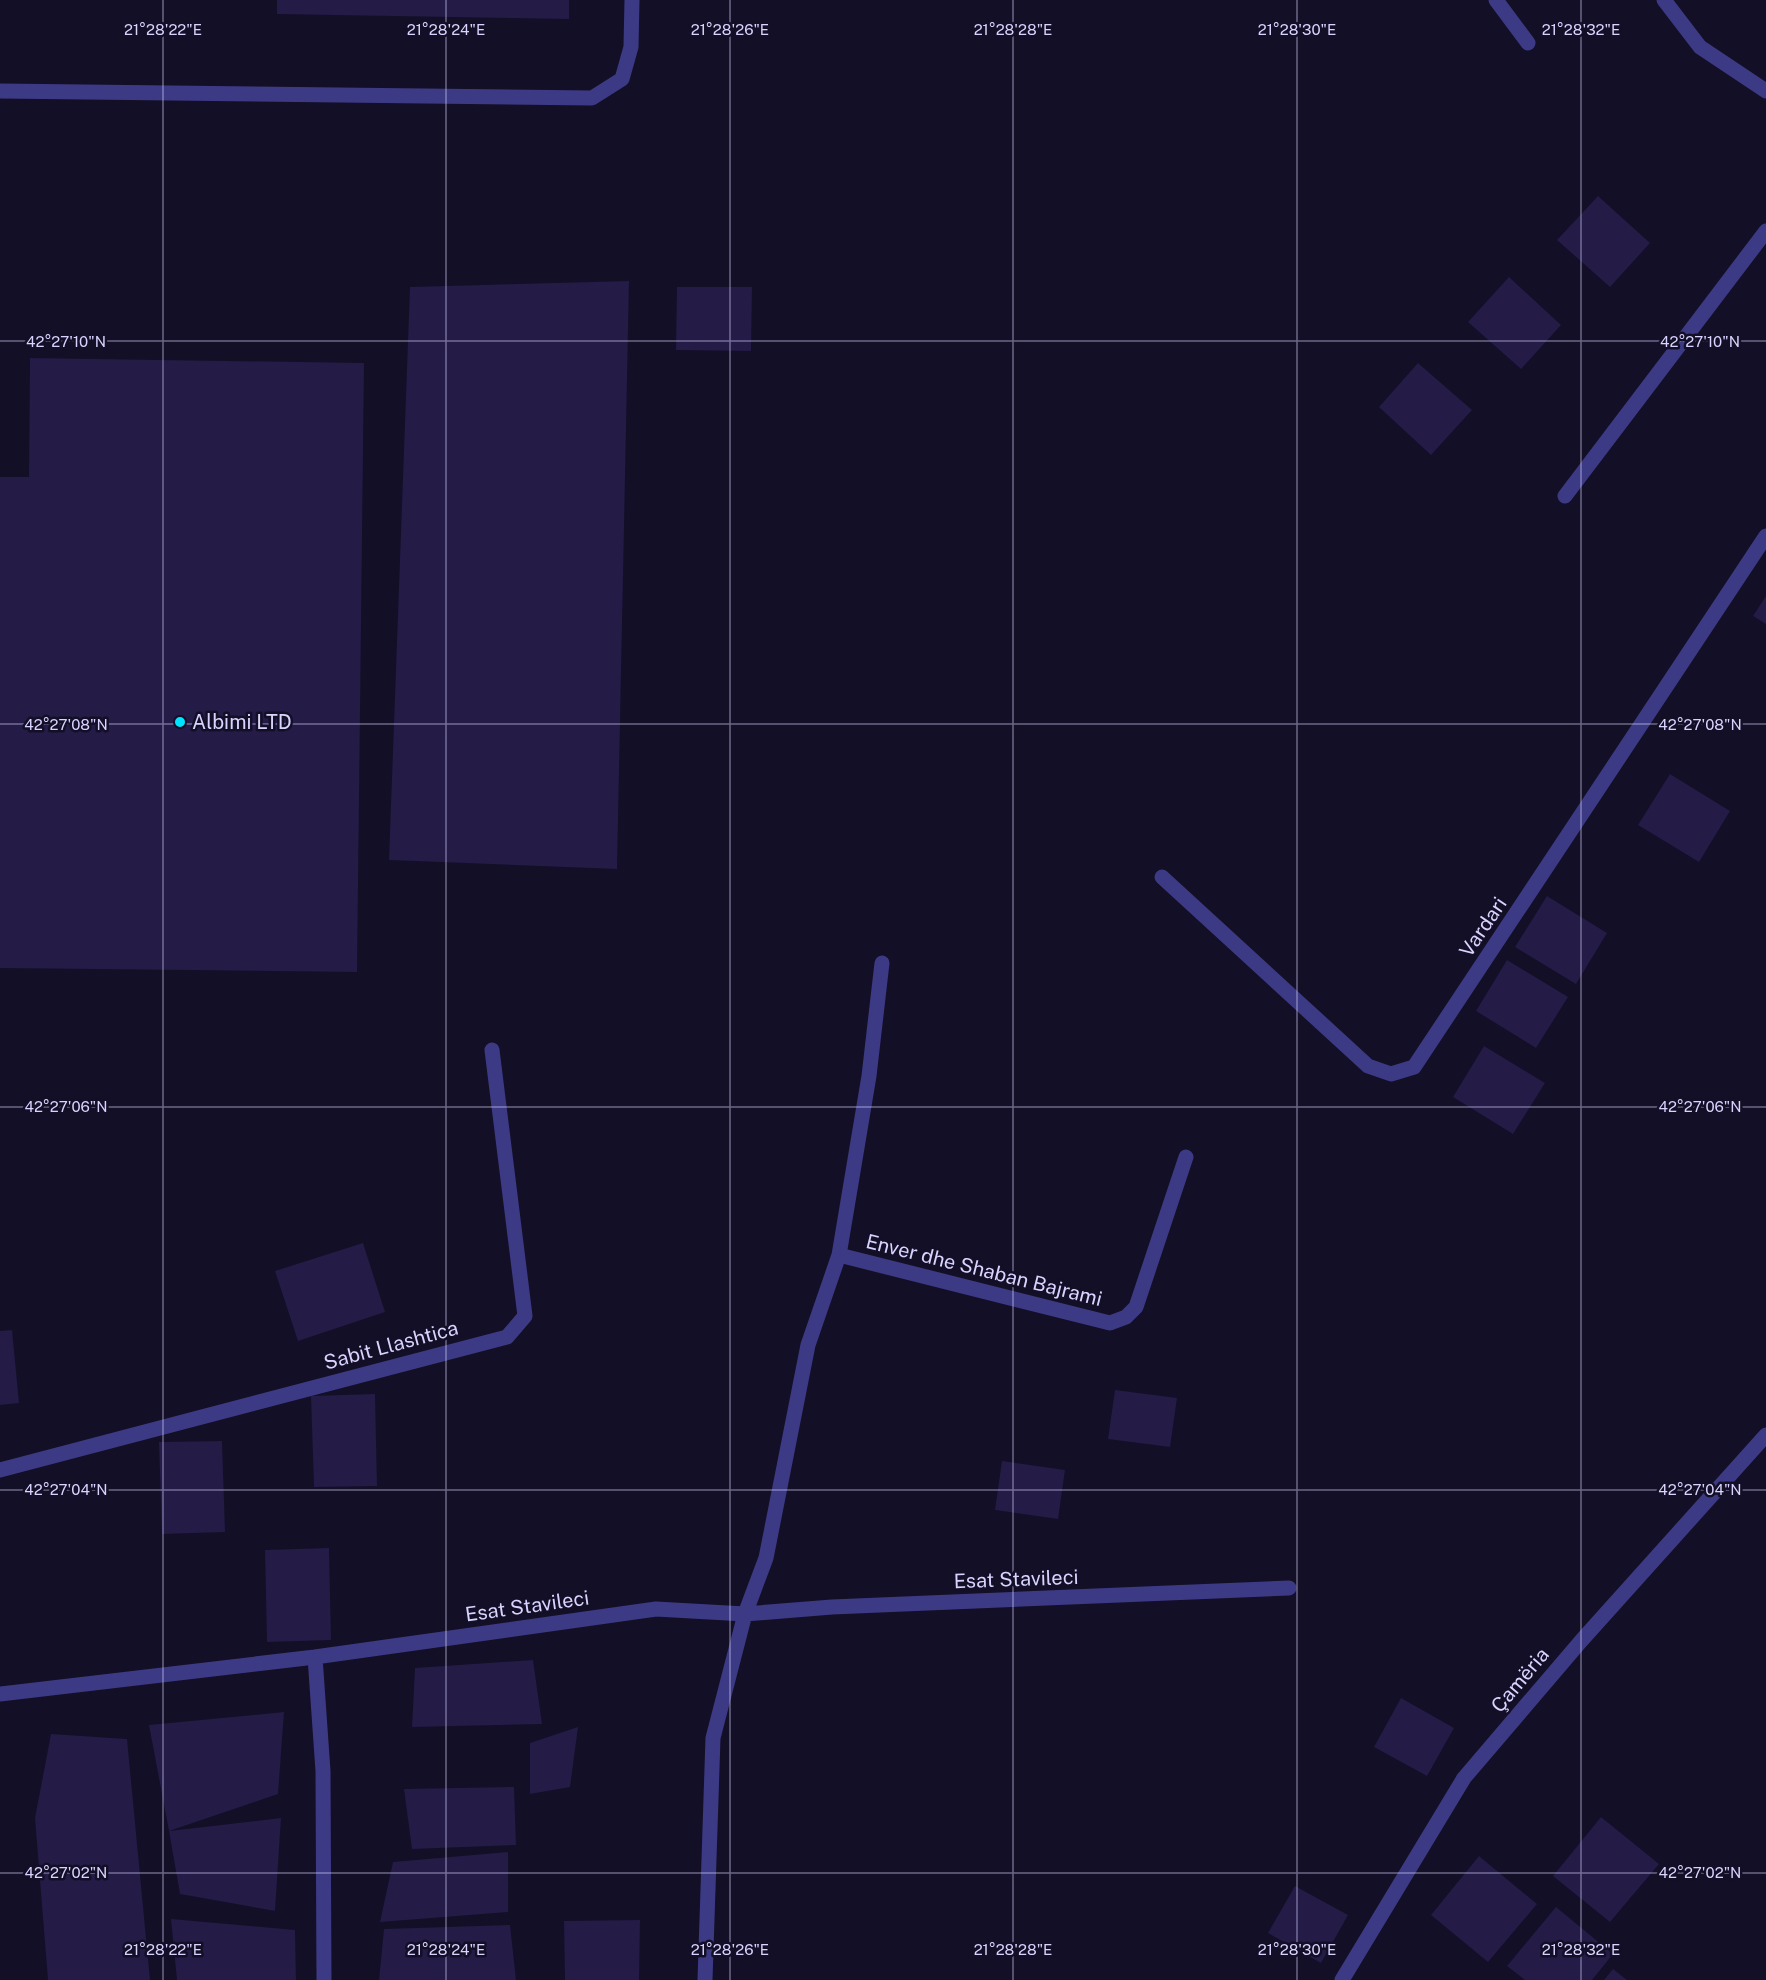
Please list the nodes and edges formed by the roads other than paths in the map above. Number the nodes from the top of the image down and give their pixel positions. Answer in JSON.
{"nodes":[{"id":1,"x":632,"y":0,"type":"edge"},
{"id":2,"x":1496,"y":0,"type":"edge"},
{"id":3,"x":1664,"y":0,"type":"edge"},
{"id":4,"x":1528,"y":43,"type":"dead end"},
{"id":5,"x":0,"y":91,"type":"edge"},
{"id":6,"x":1766,"y":91,"type":"edge"},
{"id":7,"x":1766,"y":231,"type":"edge"},
{"id":8,"x":1565,"y":496,"type":"dead end"},
{"id":9,"x":1766,"y":536,"type":"edge"},
{"id":10,"x":1162,"y":877,"type":"dead end"},
{"id":11,"x":882,"y":963,"type":"dead end"},
{"id":12,"x":492,"y":1050,"type":"dead end"},
{"id":13,"x":1186,"y":1157,"type":"dead end"},
{"id":14,"x":838,"y":1255,"type":"junction"},
{"id":15,"x":1766,"y":1435,"type":"edge"},
{"id":16,"x":0,"y":1470,"type":"edge"},
{"id":17,"x":1289,"y":1588,"type":"dead end"},
{"id":18,"x":745,"y":1614,"type":"junction"},
{"id":19,"x":315,"y":1657,"type":"junction"},
{"id":20,"x":0,"y":1694,"type":"edge"},
{"id":21,"x":324,"y":1980,"type":"edge"},
{"id":22,"x":705,"y":1980,"type":"edge"},
{"id":23,"x":1342,"y":1980,"type":"edge"}],
"edges":[{"from":1,"to":5,"type":"street"},
{"from":2,"to":4,"type":"street"},
{"from":3,"to":6,"type":"street"},
{"from":7,"to":8,"type":"street"},
{"from":9,"to":10,"type":"street","name":"Vardari"},
{"from":11,"to":14,"type":"street","name":"Enver dhe Shaban Bajrami"},
{"from":12,"to":16,"type":"street","name":"Sabit Llashtica"},
{"from":13,"to":14,"type":"street","name":"Enver dhe Shaban Bajrami"},
{"from":14,"to":18,"type":"street","name":"Enver dhe Shaban Bajrami"},
{"from":15,"to":23,"type":"street","name":"Çamëria"},
{"from":17,"to":18,"type":"street","name":"Esat Stavileci"},
{"from":18,"to":19,"type":"street","name":"Esat Stavileci"},
{"from":18,"to":22,"type":"street"},
{"from":19,"to":20,"type":"street","name":"Esat Stavileci"},
{"from":19,"to":21,"type":"street"}]}
